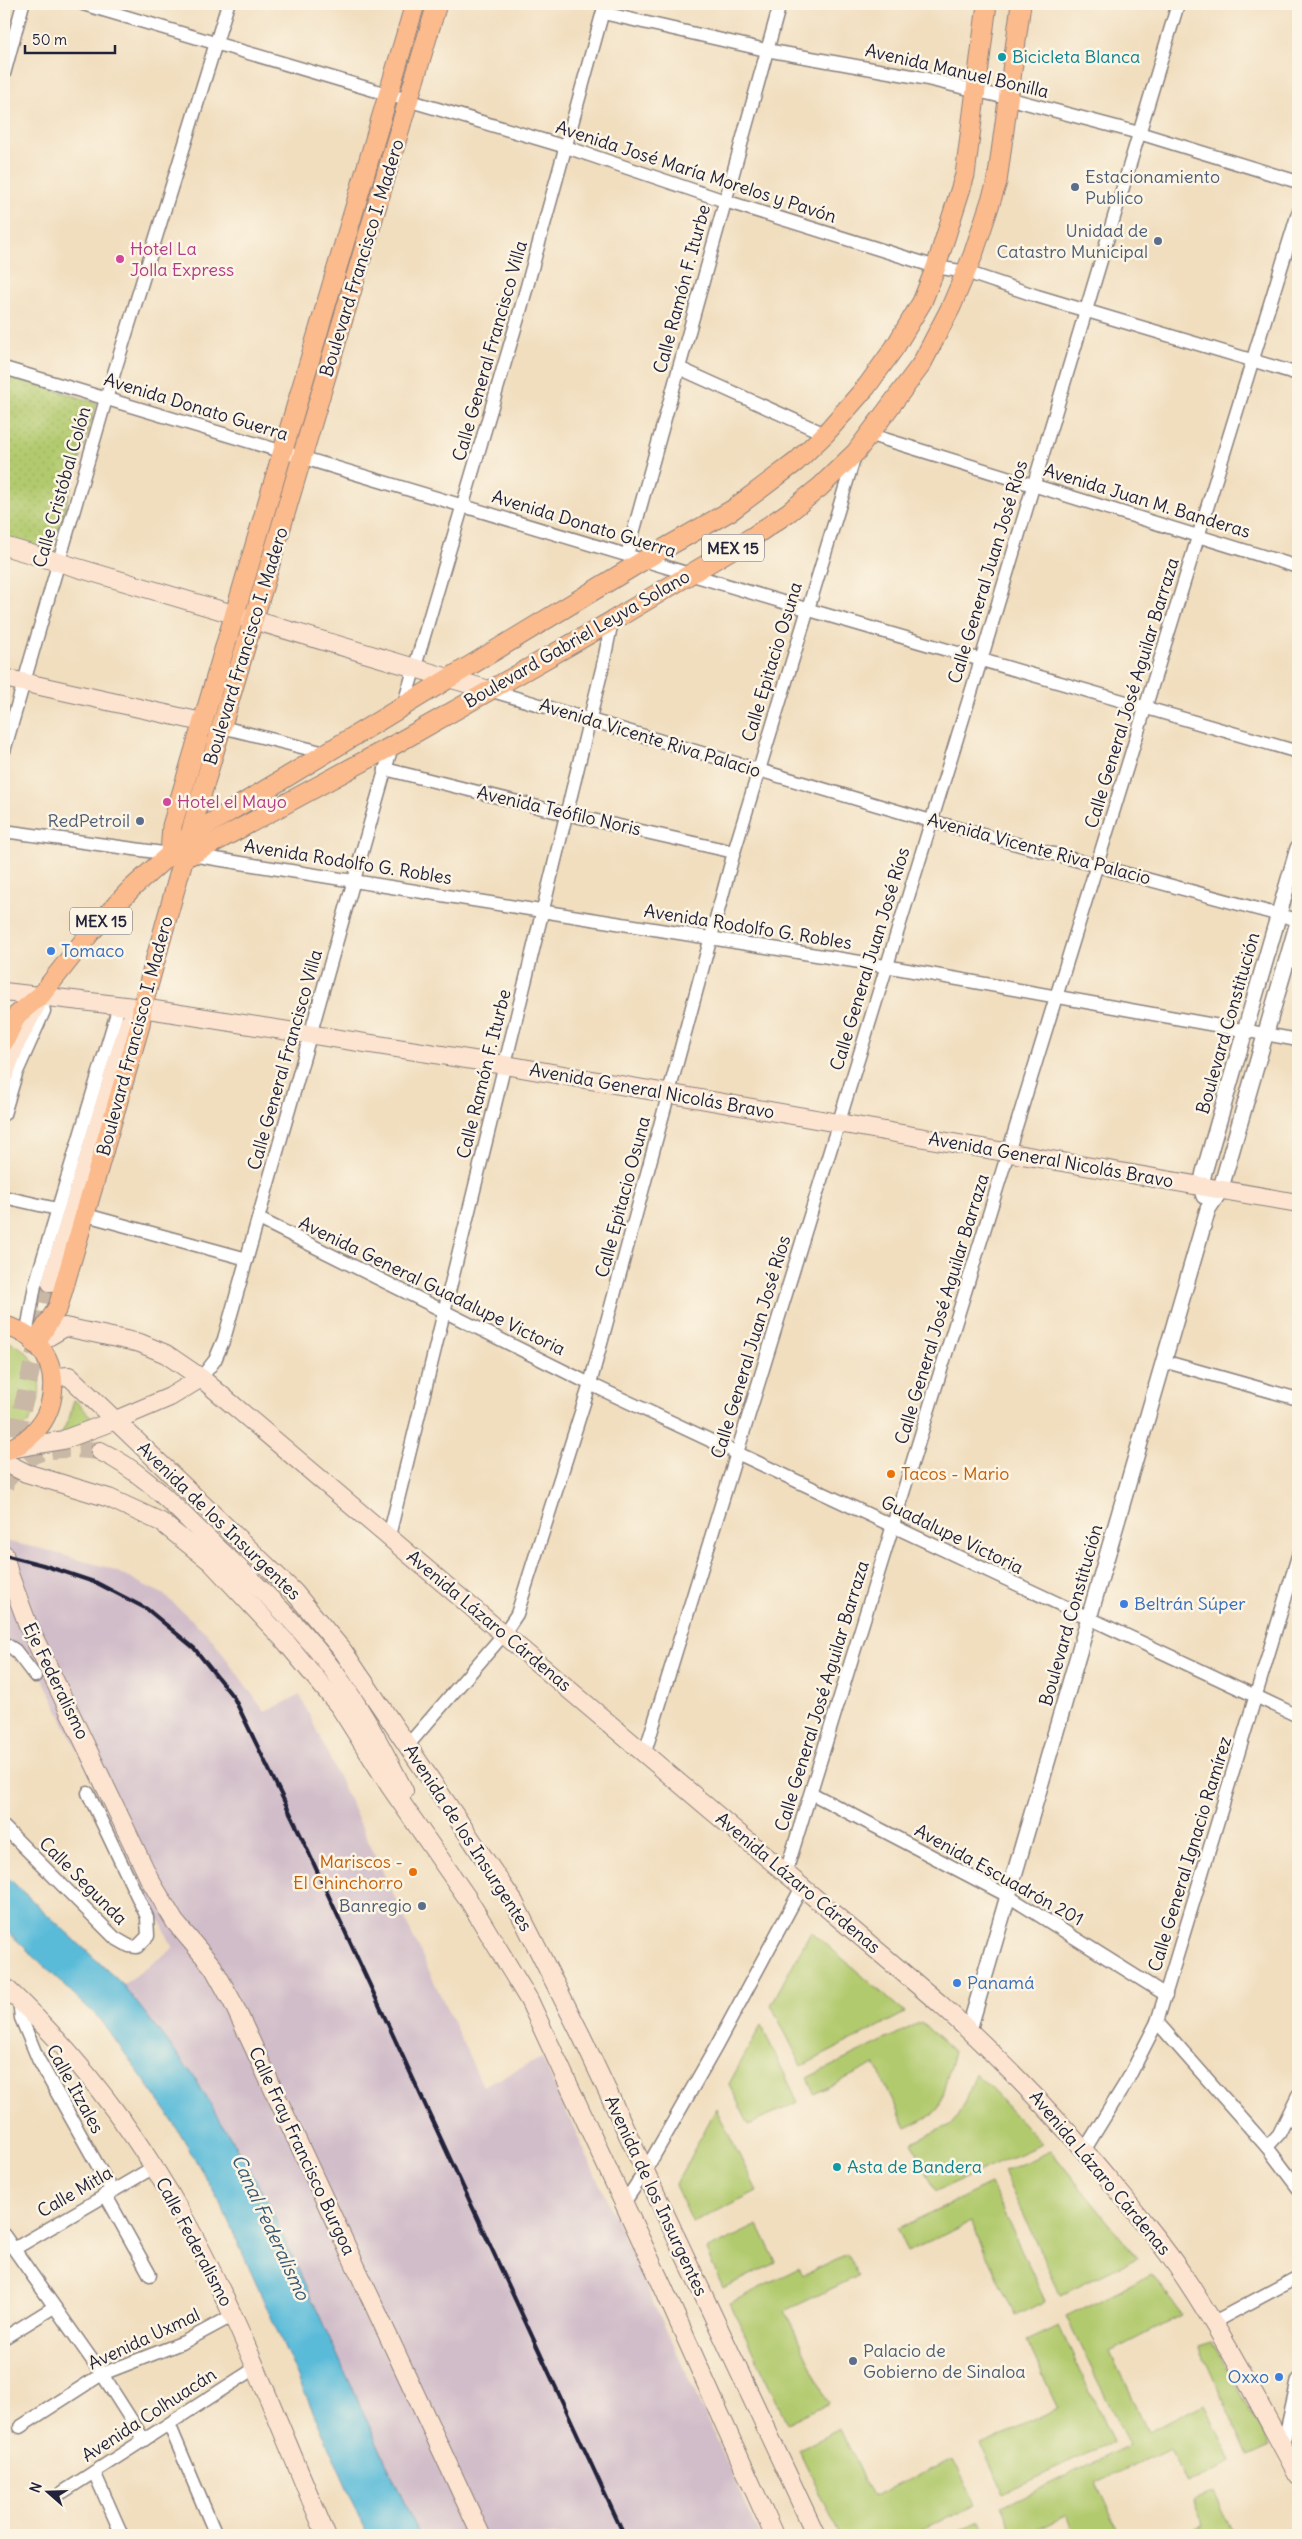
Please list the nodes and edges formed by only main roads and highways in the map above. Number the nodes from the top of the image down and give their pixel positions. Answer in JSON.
{"nodes":[{"id":1,"x":415,"y":4,"type":"edge"},
{"id":2,"x":438,"y":4,"type":"edge"},
{"id":3,"x":988,"y":4,"type":"edge"},
{"id":4,"x":1021,"y":4,"type":"edge"},
{"id":5,"x":4,"y":546,"type":"edge"},
{"id":6,"x":234,"y":614,"type":"junction"},
{"id":7,"x":254,"y":620,"type":"junction"},
{"id":8,"x":4,"y":678,"type":"edge"},
{"id":9,"x":449,"y":678,"type":"junction"},
{"id":10,"x":490,"y":690,"type":"junction"},
{"id":11,"x":202,"y":722,"type":"junction"},
{"id":12,"x":191,"y":835,"type":"junction"},
{"id":13,"x":182,"y":855,"type":"junction"},
{"id":14,"x":4,"y":992,"type":"edge"},
{"id":15,"x":41,"y":995,"type":"junction"},
{"id":16,"x":142,"y":1008,"type":"junction"},
{"id":17,"x":4,"y":1042,"type":"edge"},
{"id":18,"x":4,"y":1075,"type":"edge"},
{"id":19,"x":1298,"y":1203,"type":"edge"},
{"id":20,"x":51,"y":1283,"type":"tunnel mouth"},
{"id":21,"x":4,"y":1326,"type":"edge"},
{"id":22,"x":32,"y":1341,"type":"junction"},
{"id":23,"x":53,"y":1377,"type":"junction"},
{"id":24,"x":201,"y":1378,"type":"junction"},
{"id":25,"x":116,"y":1420,"type":"junction"},
{"id":26,"x":100,"y":1451,"type":"tunnel mouth"},
{"id":27,"x":8,"y":1454,"type":"edge"},
{"id":28,"x":4,"y":1554,"type":"edge"},
{"id":29,"x":102,"y":1779,"type":"joint"},
{"id":30,"x":436,"y":1852,"type":"junction"},
{"id":31,"x":4,"y":1986,"type":"edge"},
{"id":32,"x":1298,"y":2475,"type":"edge"},
{"id":33,"x":326,"y":2535,"type":"edge"},
{"id":34,"x":481,"y":2535,"type":"edge"},
{"id":35,"x":774,"y":2535,"type":"edge"},
{"id":36,"x":816,"y":2535,"type":"edge"}],
"edges":[{"from":1,"to":6,"type":"main road","name":"Boulevard Francisco I. Madero"},
{"from":2,"to":7,"type":"main road","name":"Boulevard Francisco I. Madero"},
{"from":3,"to":9,"type":"main road","name":"Boulevard Gabriel Leyva Solano","number":"MEX 15"},
{"from":4,"to":10,"type":"main road","name":"Boulevard Gabriel Leyva Solano","number":"MEX 15"},
{"from":5,"to":6,"type":"main road","name":"Avenida Vicente Riva Palacio"},
{"from":6,"to":7,"type":"main road","name":"Avenida Vicente Riva Palacio"},
{"from":6,"to":11,"type":"main road","name":"Boulevard Francisco I. Madero"},
{"from":7,"to":9,"type":"main road","name":"Avenida Vicente Riva Palacio"},
{"from":7,"to":12,"type":"main road","name":"Boulevard Francisco I. Madero"},
{"from":8,"to":11,"type":"main road"},
{"from":9,"to":10,"type":"main road","name":"Avenida Vicente Riva Palacio"},
{"from":9,"to":12,"type":"main road","name":"Boulevard Gabriel Leyva Solano","number":"MEX 15"},
{"from":10,"to":13,"type":"main road","name":"Boulevard Gabriel Leyva Solano","number":"MEX 15"},
{"from":11,"to":13,"type":"main road","name":"Boulevard Francisco I. Madero"},
{"from":12,"to":13,"type":"main road","name":"Boulevard Gabriel Leyva Solano","number":"MEX 15"},
{"from":13,"to":15,"type":"main road","name":"Boulevard Gabriel Leyva Solano","number":"MEX 15"},
{"from":13,"to":16,"type":"main road","name":"Boulevard Francisco I. Madero"},
{"from":14,"to":15,"type":"main road","name":"Avenida General Nicolás Bravo"},
{"from":15,"to":16,"type":"main road","name":"Avenida General Nicolás Bravo"},
{"from":15,"to":17,"type":"main road","name":"Boulevard Gabriel Leyva Solano","number":"MEX 15"},
{"from":15,"to":18,"type":"main road"},
{"from":16,"to":19,"type":"main road","name":"Avenida General Nicolás Bravo"},
{"from":16,"to":20,"type":"main road"},
{"from":16,"to":22,"type":"main road","name":"Boulevard Francisco I. Madero"},
{"from":21,"to":22,"type":"main road"},
{"from":22,"to":23,"type":"main road"},
{"from":22,"to":24,"type":"main road","name":"Avenida Lázaro Cárdenas"},
{"from":23,"to":25,"type":"main road","name":"Avenida de los Insurgentes"},
{"from":23,"to":27,"type":"main road"},
{"from":24,"to":25,"type":"main road"},
{"from":24,"to":32,"type":"main road","name":"Avenida Lázaro Cárdenas"},
{"from":25,"to":27,"type":"main road"},
{"from":25,"to":36,"type":"main road","name":"Avenida de los Insurgentes"},
{"from":26,"to":30,"type":"main road"},
{"from":27,"to":30,"type":"main road","name":"Avenida de los Insurgentes"},
{"from":28,"to":29,"type":"main road","name":"Eje Federalismo"},
{"from":29,"to":34,"type":"main road","name":"Calle Fray Francisco Burgoa"},
{"from":30,"to":35,"type":"main road","name":"Avenida de los Insurgentes"},
{"from":31,"to":33,"type":"main road","name":"Calle Federalismo"}]}
